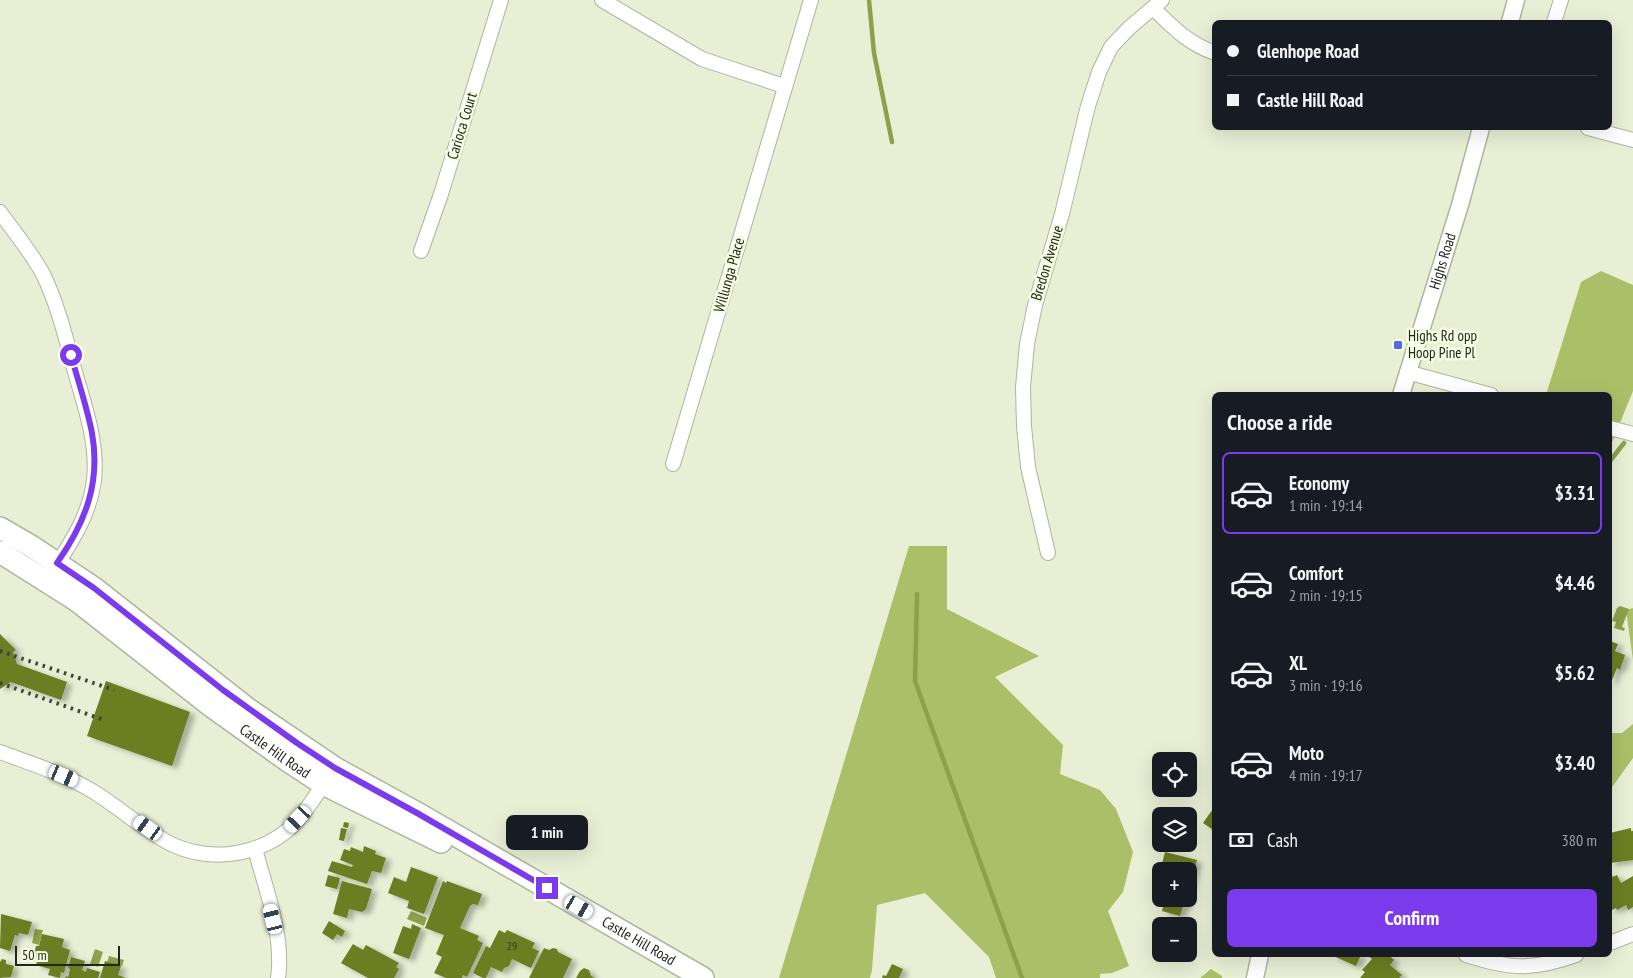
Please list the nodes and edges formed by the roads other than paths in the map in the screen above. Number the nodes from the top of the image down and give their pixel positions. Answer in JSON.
{"nodes":[{"id":1,"x":501,"y":0,"type":"edge"},
{"id":2,"x":602,"y":0,"type":"edge"},
{"id":3,"x":811,"y":0,"type":"edge"},
{"id":4,"x":1516,"y":0,"type":"edge"},
{"id":5,"x":1561,"y":0,"type":"edge"},
{"id":6,"x":1158,"y":4,"type":"edge"},
{"id":7,"x":1511,"y":20,"type":"edge"},
{"id":8,"x":1555,"y":20,"type":"edge"},
{"id":9,"x":1212,"y":52,"type":"edge"},
{"id":10,"x":784,"y":86,"type":"junction"},
{"id":11,"x":1478,"y":130,"type":"edge"},
{"id":12,"x":1596,"y":130,"type":"edge"},
{"id":13,"x":1633,"y":140,"type":"edge"},
{"id":14,"x":0,"y":212,"type":"edge"},
{"id":15,"x":421,"y":251,"type":"dead end"},
{"id":16,"x":1408,"y":372,"type":"junction"},
{"id":17,"x":1402,"y":392,"type":"edge"},
{"id":18,"x":1480,"y":392,"type":"edge"},
{"id":19,"x":1612,"y":429,"type":"edge"},
{"id":20,"x":1633,"y":434,"type":"edge"},
{"id":21,"x":673,"y":464,"type":"dead end"},
{"id":22,"x":0,"y":528,"type":"edge"},
{"id":23,"x":0,"y":552,"type":"edge"},
{"id":24,"x":1048,"y":553,"type":"dead end"},
{"id":25,"x":52,"y":572,"type":"junction"},
{"id":26,"x":0,"y":752,"type":"edge"},
{"id":27,"x":329,"y":776,"type":"junction"},
{"id":28,"x":255,"y":849,"type":"junction"},
{"id":29,"x":1633,"y":934,"type":"edge"},
{"id":30,"x":1612,"y":942,"type":"edge"},
{"id":31,"x":1260,"y":957,"type":"edge"},
{"id":32,"x":1472,"y":957,"type":"edge"},
{"id":33,"x":1571,"y":957,"type":"edge"},
{"id":34,"x":278,"y":978,"type":"edge"},
{"id":35,"x":675,"y":978,"type":"edge"},
{"id":36,"x":703,"y":978,"type":"edge"},
{"id":37,"x":1255,"y":978,"type":"edge"}],
"edges":[{"from":1,"to":15,"type":"street","name":"Carioca Court"},
{"from":2,"to":10,"type":"street"},
{"from":3,"to":10,"type":"street","name":"Willunga Place"},
{"from":4,"to":7,"type":"street"},
{"from":5,"to":8,"type":"street"},
{"from":6,"to":9,"type":"street"},
{"from":6,"to":24,"type":"street","name":"Bredon Avenue"},
{"from":10,"to":21,"type":"street","name":"Willunga Place"},
{"from":11,"to":16,"type":"street","name":"Highs Road"},
{"from":12,"to":13,"type":"street"},
{"from":14,"to":25,"type":"street"},
{"from":16,"to":17,"type":"street","name":"Highs Road"},
{"from":16,"to":18,"type":"street"},
{"from":19,"to":20,"type":"street"},
{"from":22,"to":25,"type":"main road","name":"Castle Hill Road"},
{"from":23,"to":25,"type":"main road","name":"Castle Hill Road"},
{"from":25,"to":27,"type":"main road","name":"Castle Hill Road"},
{"from":26,"to":28,"type":"street"},
{"from":27,"to":28,"type":"street"},
{"from":27,"to":35,"type":"main road","name":"Castle Hill Road"},
{"from":27,"to":36,"type":"main road","name":"Castle Hill Road"},
{"from":28,"to":34,"type":"street"},
{"from":29,"to":30,"type":"street"},
{"from":31,"to":37,"type":"street"},
{"from":32,"to":33,"type":"street"}]}
